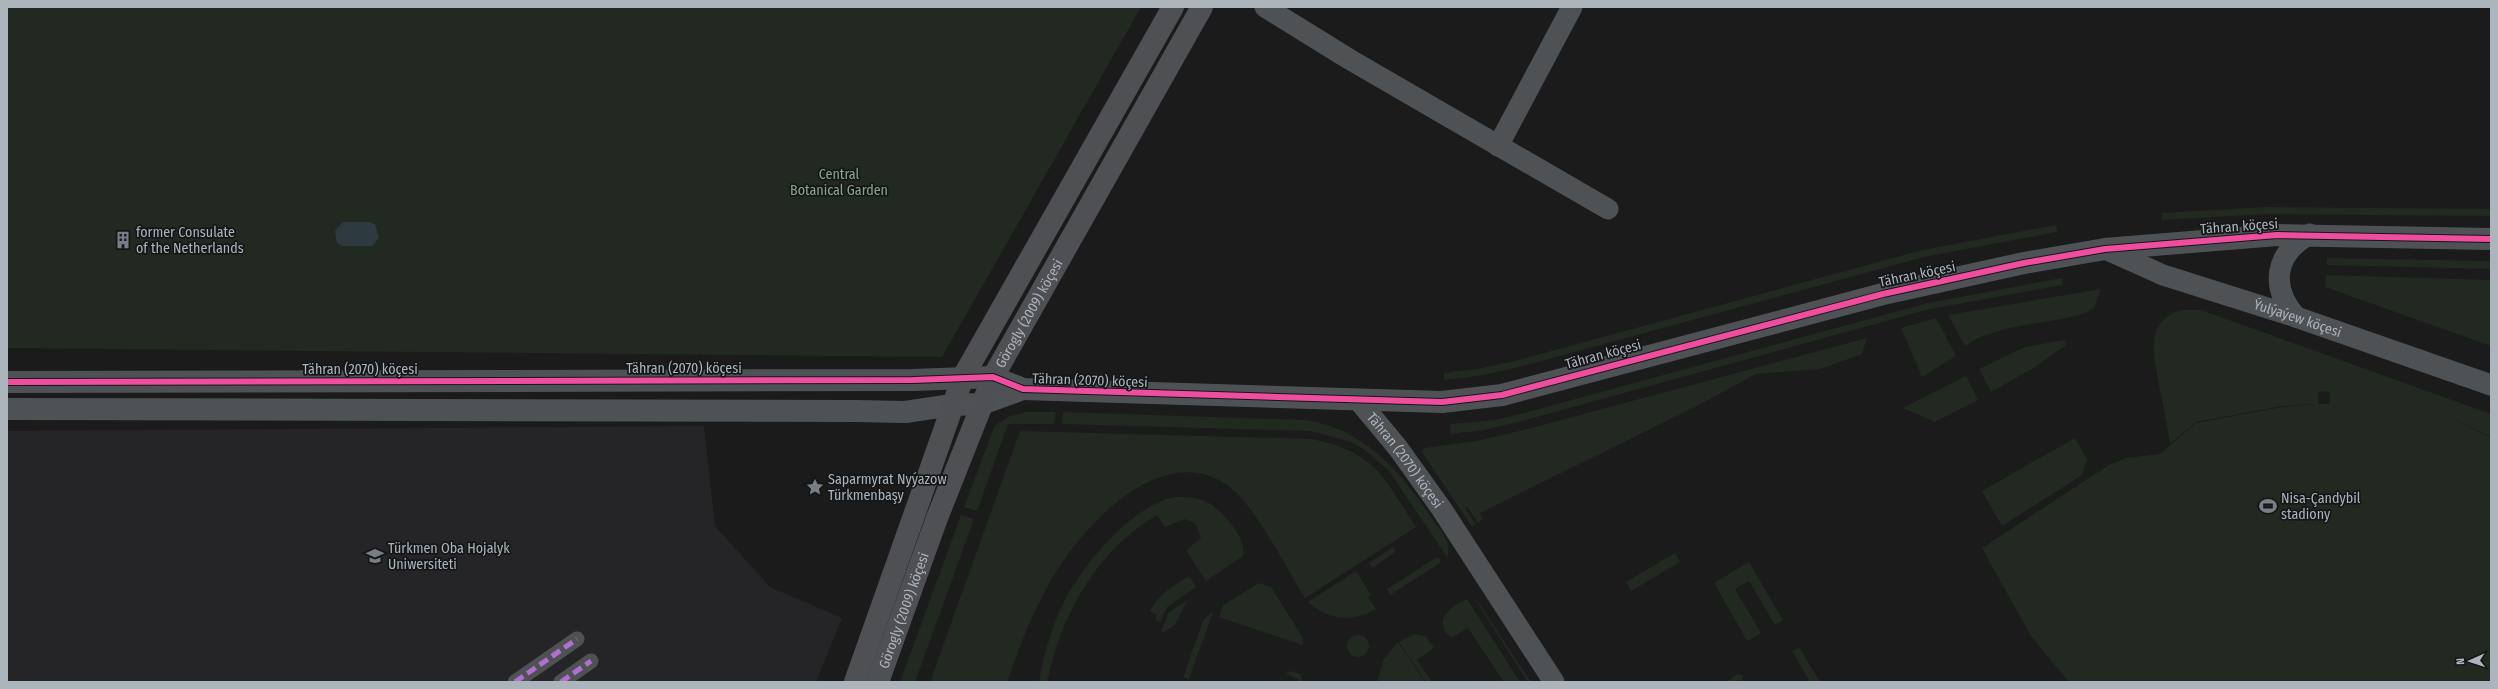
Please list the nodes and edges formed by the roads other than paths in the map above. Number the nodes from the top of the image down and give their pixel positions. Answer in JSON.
{"nodes":[{"id":1,"x":1173,"y":7,"type":"edge"},
{"id":2,"x":1202,"y":7,"type":"edge"},
{"id":3,"x":1264,"y":7,"type":"edge"},
{"id":4,"x":1572,"y":7,"type":"edge"},
{"id":5,"x":1498,"y":146,"type":"junction"},
{"id":6,"x":1608,"y":209,"type":"dead end"},
{"id":7,"x":2310,"y":234,"type":"junction"},
{"id":8,"x":2491,"y":239,"type":"edge"},
{"id":9,"x":2105,"y":249,"type":"junction"},
{"id":10,"x":2296,"y":317,"type":"junction"},
{"id":11,"x":993,"y":376,"type":"junction"},
{"id":12,"x":963,"y":377,"type":"junction"},
{"id":13,"x":7,"y":382,"type":"edge"},
{"id":14,"x":2491,"y":385,"type":"edge"},
{"id":15,"x":1023,"y":389,"type":"junction"},
{"id":16,"x":1359,"y":401,"type":"junction"},
{"id":17,"x":982,"y":404,"type":"junction"},
{"id":18,"x":952,"y":405,"type":"junction"},
{"id":19,"x":7,"y":409,"type":"edge"},
{"id":20,"x":578,"y":638,"type":"dead end"},
{"id":21,"x":591,"y":661,"type":"dead end"},
{"id":22,"x":515,"y":682,"type":"edge"},
{"id":23,"x":561,"y":682,"type":"edge"},
{"id":24,"x":855,"y":682,"type":"edge"},
{"id":25,"x":878,"y":682,"type":"edge"},
{"id":26,"x":1554,"y":682,"type":"edge"}],
"edges":[{"from":1,"to":12,"type":"main road","name":"Görogly (2009) köçesi"},
{"from":2,"to":11,"type":"main road","name":"Görogly (2009) köçesi"},
{"from":3,"to":5,"type":"street"},
{"from":4,"to":5,"type":"street"},
{"from":5,"to":6,"type":"street"},
{"from":7,"to":8,"type":"street","name":"Tähran köçesi"},
{"from":7,"to":9,"type":"street","name":"Tähran köçesi"},
{"from":7,"to":10,"type":"street"},
{"from":9,"to":10,"type":"street","name":"Ýulýaýew köçesi"},
{"from":9,"to":16,"type":"street","name":"Tähran köçesi"},
{"from":10,"to":14,"type":"street","name":"Ýulýaýew köçesi"},
{"from":11,"to":12,"type":"street","name":"Tähran (2070) köçesi"},
{"from":11,"to":15,"type":"street","name":"Tähran (2070) köçesi"},
{"from":11,"to":17,"type":"main road","name":"Görogly (2009) köçesi"},
{"from":12,"to":13,"type":"street","name":"Tähran (2070) köçesi"},
{"from":12,"to":18,"type":"main road","name":"Görogly (2009) köçesi"},
{"from":15,"to":16,"type":"street","name":"Tähran (2070) köçesi"},
{"from":15,"to":17,"type":"street","name":"Tähran (2070) köçesi"},
{"from":16,"to":26,"type":"street","name":"Tähran (2070) köçesi"},
{"from":17,"to":18,"type":"street","name":"Tähran (2070) köçesi"},
{"from":17,"to":25,"type":"main road","name":"Görogly (2009) köçesi"},
{"from":18,"to":19,"type":"street","name":"Tähran (2070) köçesi"},
{"from":18,"to":24,"type":"main road","name":"Görogly (2009) köçesi"},
{"from":20,"to":22,"type":"street"},
{"from":21,"to":23,"type":"street"}]}
